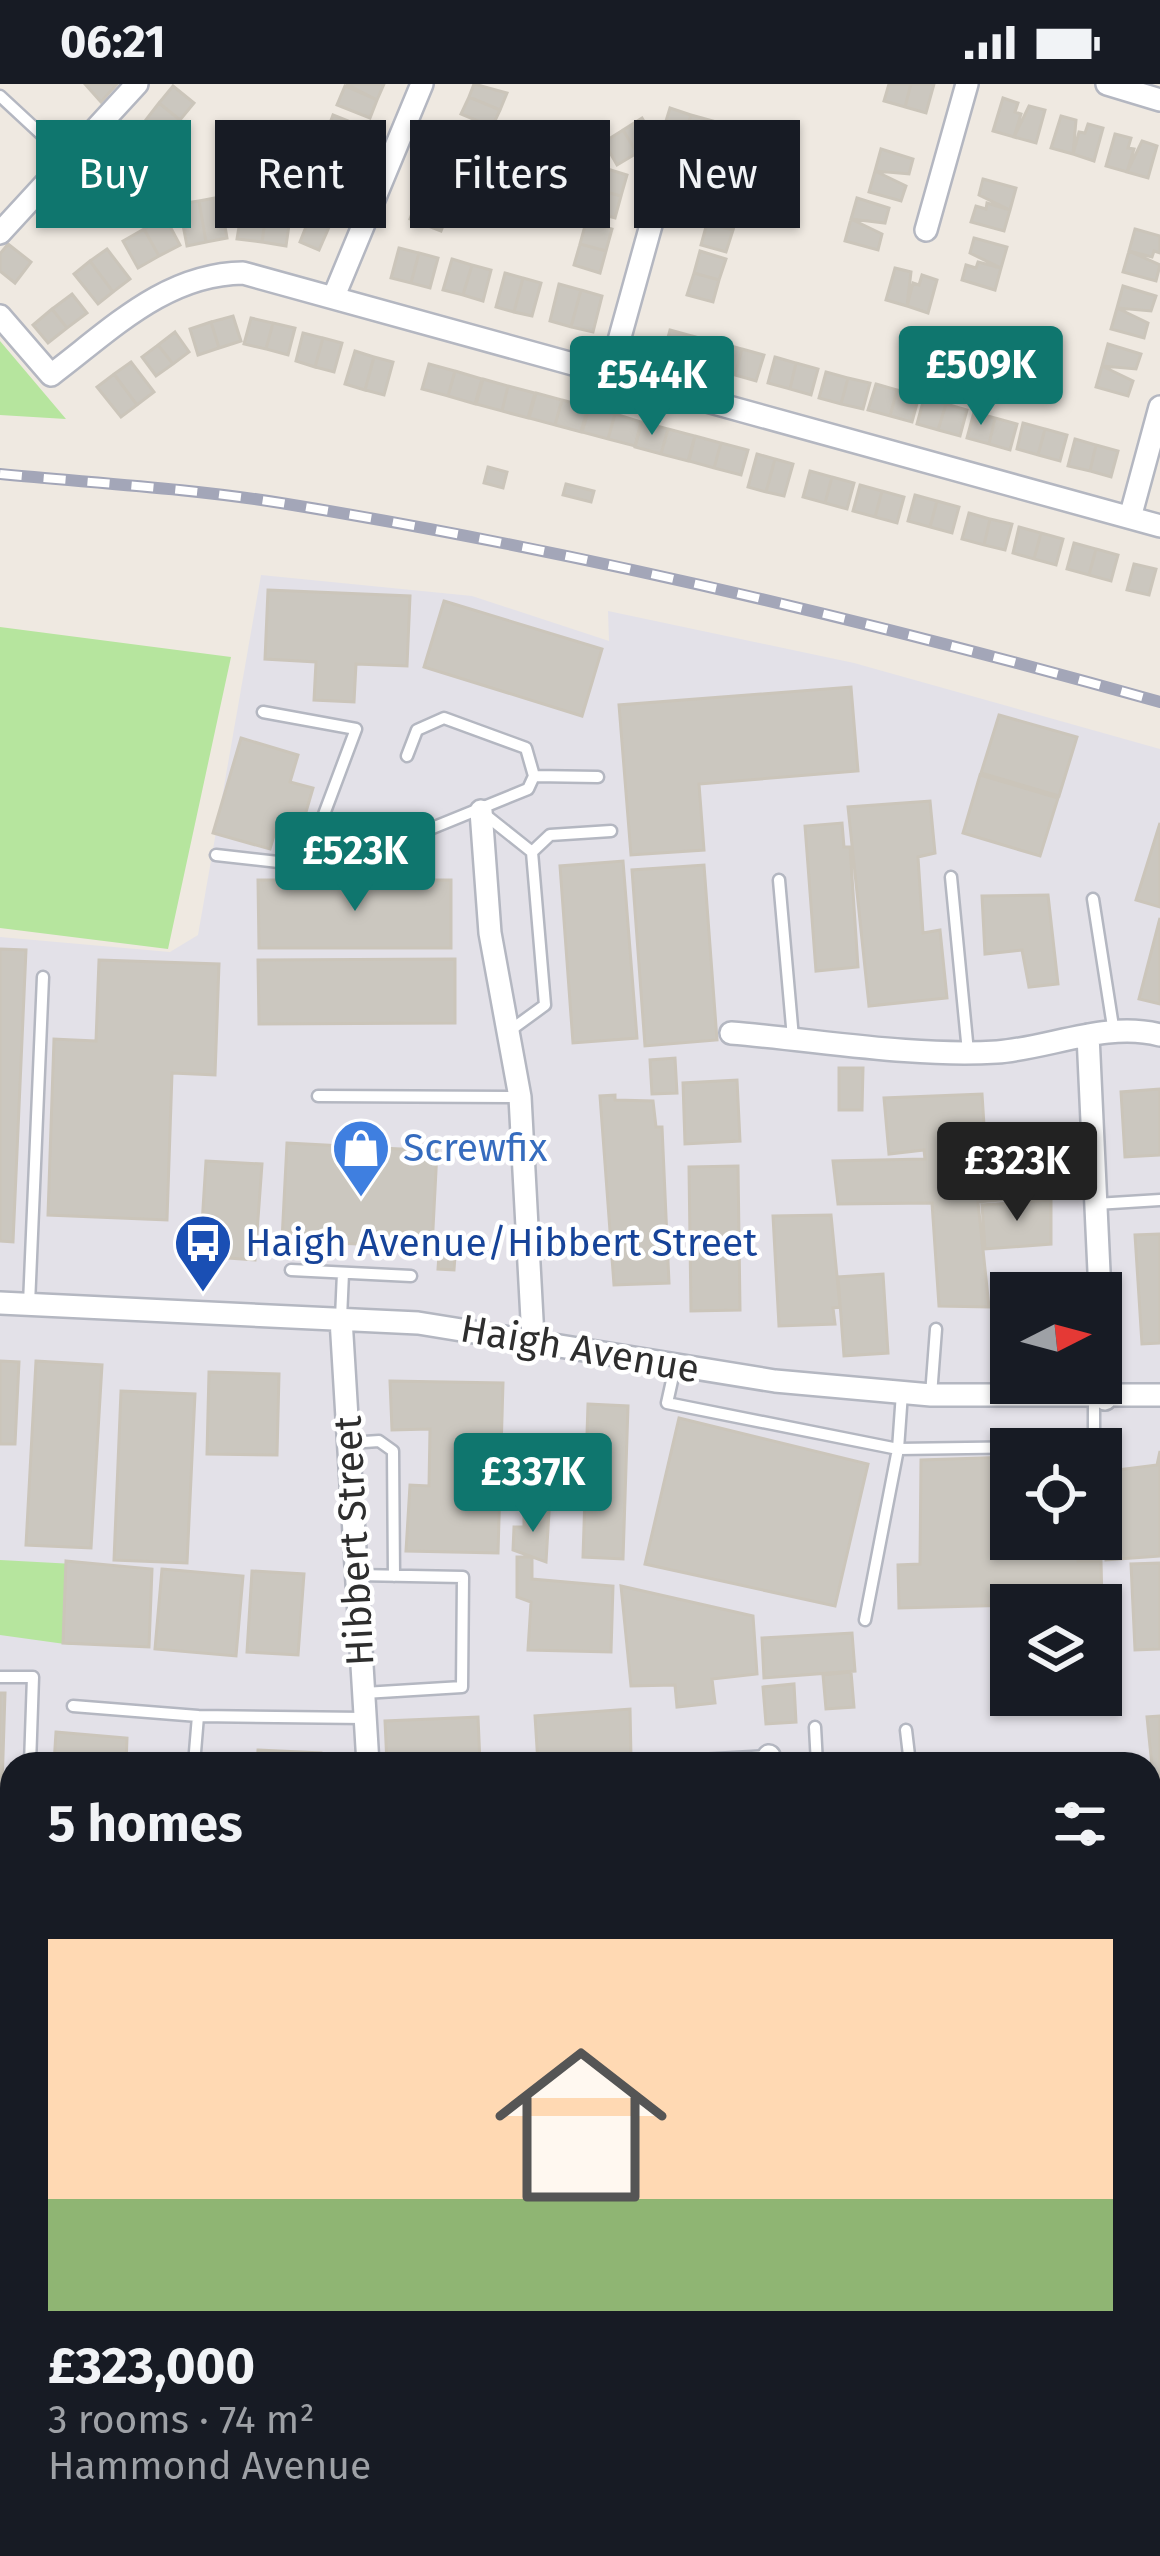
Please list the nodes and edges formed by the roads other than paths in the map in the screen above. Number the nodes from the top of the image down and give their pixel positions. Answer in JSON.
{"nodes":[{"id":1,"x":137,"y":84,"type":"edge"},
{"id":2,"x":422,"y":84,"type":"edge"},
{"id":3,"x":967,"y":84,"type":"edge"},
{"id":4,"x":1107,"y":84,"type":"edge"},
{"id":5,"x":0,"y":96,"type":"edge"},
{"id":6,"x":1160,"y":100,"type":"edge"},
{"id":7,"x":104,"y":120,"type":"edge"},
{"id":8,"x":36,"y":129,"type":"edge"},
{"id":9,"x":36,"y":194,"type":"edge"},
{"id":10,"x":650,"y":228,"type":"edge"},
{"id":11,"x":926,"y":230,"type":"dead end"},
{"id":12,"x":0,"y":233,"type":"edge"},
{"id":13,"x":334,"y":296,"type":"junction"},
{"id":14,"x":0,"y":316,"type":"edge"},
{"id":15,"x":610,"y":373,"type":"junction"},
{"id":16,"x":1160,"y":407,"type":"edge"},
{"id":17,"x":1131,"y":514,"type":"junction"},
{"id":18,"x":1160,"y":526,"type":"edge"},
{"id":19,"x":263,"y":712,"type":"dead end"},
{"id":20,"x":407,"y":756,"type":"dead end"},
{"id":21,"x":534,"y":776,"type":"junction"},
{"id":22,"x":598,"y":778,"type":"dead end"},
{"id":23,"x":481,"y":811,"type":"junction"},
{"id":24,"x":321,"y":820,"type":"junction"},
{"id":25,"x":611,"y":831,"type":"dead end"},
{"id":26,"x":532,"y":852,"type":"junction"},
{"id":27,"x":216,"y":855,"type":"dead end"},
{"id":28,"x":951,"y":877,"type":"dead end"},
{"id":29,"x":779,"y":880,"type":"dead end"},
{"id":30,"x":1093,"y":899,"type":"dead end"},
{"id":31,"x":43,"y":977,"type":"dead end"},
{"id":32,"x":508,"y":1032,"type":"junction"},
{"id":33,"x":731,"y":1033,"type":"dead end"},
{"id":34,"x":1114,"y":1033,"type":"junction"},
{"id":35,"x":1088,"y":1035,"type":"junction"},
{"id":36,"x":1160,"y":1035,"type":"edge"},
{"id":37,"x":794,"y":1038,"type":"junction"},
{"id":38,"x":968,"y":1052,"type":"junction"},
{"id":39,"x":318,"y":1096,"type":"dead end"},
{"id":40,"x":520,"y":1097,"type":"junction"},
{"id":41,"x":1160,"y":1200,"type":"edge"},
{"id":42,"x":1096,"y":1204,"type":"junction"},
{"id":43,"x":291,"y":1270,"type":"dead end"},
{"id":44,"x":1099,"y":1272,"type":"edge"},
{"id":45,"x":343,"y":1273,"type":"junction"},
{"id":46,"x":411,"y":1276,"type":"dead end"},
{"id":47,"x":0,"y":1303,"type":"edge"},
{"id":48,"x":29,"y":1304,"type":"junction"},
{"id":49,"x":341,"y":1319,"type":"junction"},
{"id":50,"x":936,"y":1329,"type":"dead end"},
{"id":51,"x":532,"y":1338,"type":"junction"},
{"id":52,"x":675,"y":1367,"type":"junction"},
{"id":53,"x":902,"y":1392,"type":"junction"},
{"id":54,"x":931,"y":1395,"type":"junction"},
{"id":55,"x":1160,"y":1395,"type":"edge"},
{"id":56,"x":990,"y":1396,"type":"edge"},
{"id":57,"x":1122,"y":1397,"type":"edge"},
{"id":58,"x":1098,"y":1404,"type":"edge"},
{"id":59,"x":349,"y":1442,"type":"junction"},
{"id":60,"x":898,"y":1449,"type":"junction"},
{"id":61,"x":357,"y":1575,"type":"junction"},
{"id":62,"x":394,"y":1576,"type":"junction"},
{"id":63,"x":865,"y":1620,"type":"dead end"},
{"id":64,"x":0,"y":1677,"type":"edge"},
{"id":65,"x":363,"y":1693,"type":"junction"},
{"id":66,"x":73,"y":1706,"type":"dead end"},
{"id":67,"x":198,"y":1716,"type":"junction"},
{"id":68,"x":365,"y":1718,"type":"junction"},
{"id":69,"x":815,"y":1727,"type":"dead end"},
{"id":70,"x":906,"y":1730,"type":"dead end"},
{"id":71,"x":30,"y":1752,"type":"edge"},
{"id":72,"x":195,"y":1752,"type":"edge"},
{"id":73,"x":367,"y":1752,"type":"edge"},
{"id":74,"x":816,"y":1752,"type":"edge"},
{"id":75,"x":909,"y":1752,"type":"edge"}],
"edges":[{"from":1,"to":7,"type":"street"},
{"from":2,"to":13,"type":"street"},
{"from":3,"to":11,"type":"street"},
{"from":4,"to":6,"type":"street"},
{"from":5,"to":8,"type":"lane"},
{"from":9,"to":12,"type":"street"},
{"from":10,"to":15,"type":"street"},
{"from":13,"to":14,"type":"street"},
{"from":13,"to":15,"type":"street"},
{"from":15,"to":17,"type":"street"},
{"from":16,"to":17,"type":"street"},
{"from":17,"to":18,"type":"street"},
{"from":19,"to":24,"type":"lane"},
{"from":20,"to":21,"type":"lane"},
{"from":21,"to":22,"type":"lane"},
{"from":21,"to":23,"type":"lane"},
{"from":23,"to":24,"type":"lane"},
{"from":23,"to":26,"type":"lane"},
{"from":23,"to":32,"type":"street"},
{"from":24,"to":27,"type":"lane"},
{"from":25,"to":26,"type":"lane"},
{"from":26,"to":32,"type":"lane"},
{"from":28,"to":38,"type":"lane"},
{"from":29,"to":37,"type":"lane"},
{"from":30,"to":34,"type":"lane"},
{"from":31,"to":48,"type":"lane"},
{"from":32,"to":40,"type":"street"},
{"from":33,"to":37,"type":"street"},
{"from":34,"to":35,"type":"street"},
{"from":34,"to":36,"type":"street"},
{"from":35,"to":38,"type":"street"},
{"from":35,"to":42,"type":"street"},
{"from":37,"to":38,"type":"street"},
{"from":39,"to":40,"type":"lane"},
{"from":40,"to":51,"type":"street"},
{"from":41,"to":42,"type":"lane"},
{"from":42,"to":44,"type":"street"},
{"from":43,"to":45,"type":"lane"},
{"from":45,"to":46,"type":"lane"},
{"from":45,"to":49,"type":"lane"},
{"from":47,"to":48,"type":"street","name":"Haigh Avenue"},
{"from":48,"to":49,"type":"street","name":"Haigh Avenue"},
{"from":49,"to":51,"type":"street","name":"Haigh Avenue"},
{"from":49,"to":59,"type":"street","name":"Hibbert Street"},
{"from":50,"to":54,"type":"lane"},
{"from":51,"to":52,"type":"street","name":"Haigh Avenue"},
{"from":52,"to":53,"type":"street","name":"Haigh Avenue"},
{"from":52,"to":60,"type":"lane"},
{"from":53,"to":54,"type":"street","name":"Haigh Avenue"},
{"from":53,"to":60,"type":"lane"},
{"from":54,"to":56,"type":"street","name":"Haigh Avenue"},
{"from":55,"to":57,"type":"street","name":"Haigh Avenue"},
{"from":58,"to":60,"type":"lane"},
{"from":59,"to":61,"type":"street","name":"Hibbert Street"},
{"from":59,"to":62,"type":"lane"},
{"from":60,"to":63,"type":"lane"},
{"from":61,"to":62,"type":"lane"},
{"from":61,"to":65,"type":"street","name":"Hibbert Street"},
{"from":62,"to":65,"type":"lane"},
{"from":64,"to":71,"type":"lane"},
{"from":65,"to":68,"type":"street","name":"Hibbert Street"},
{"from":66,"to":67,"type":"lane"},
{"from":67,"to":68,"type":"lane"},
{"from":67,"to":72,"type":"lane"},
{"from":68,"to":73,"type":"street","name":"Hibbert Street"},
{"from":69,"to":74,"type":"lane"},
{"from":70,"to":75,"type":"lane"}]}
